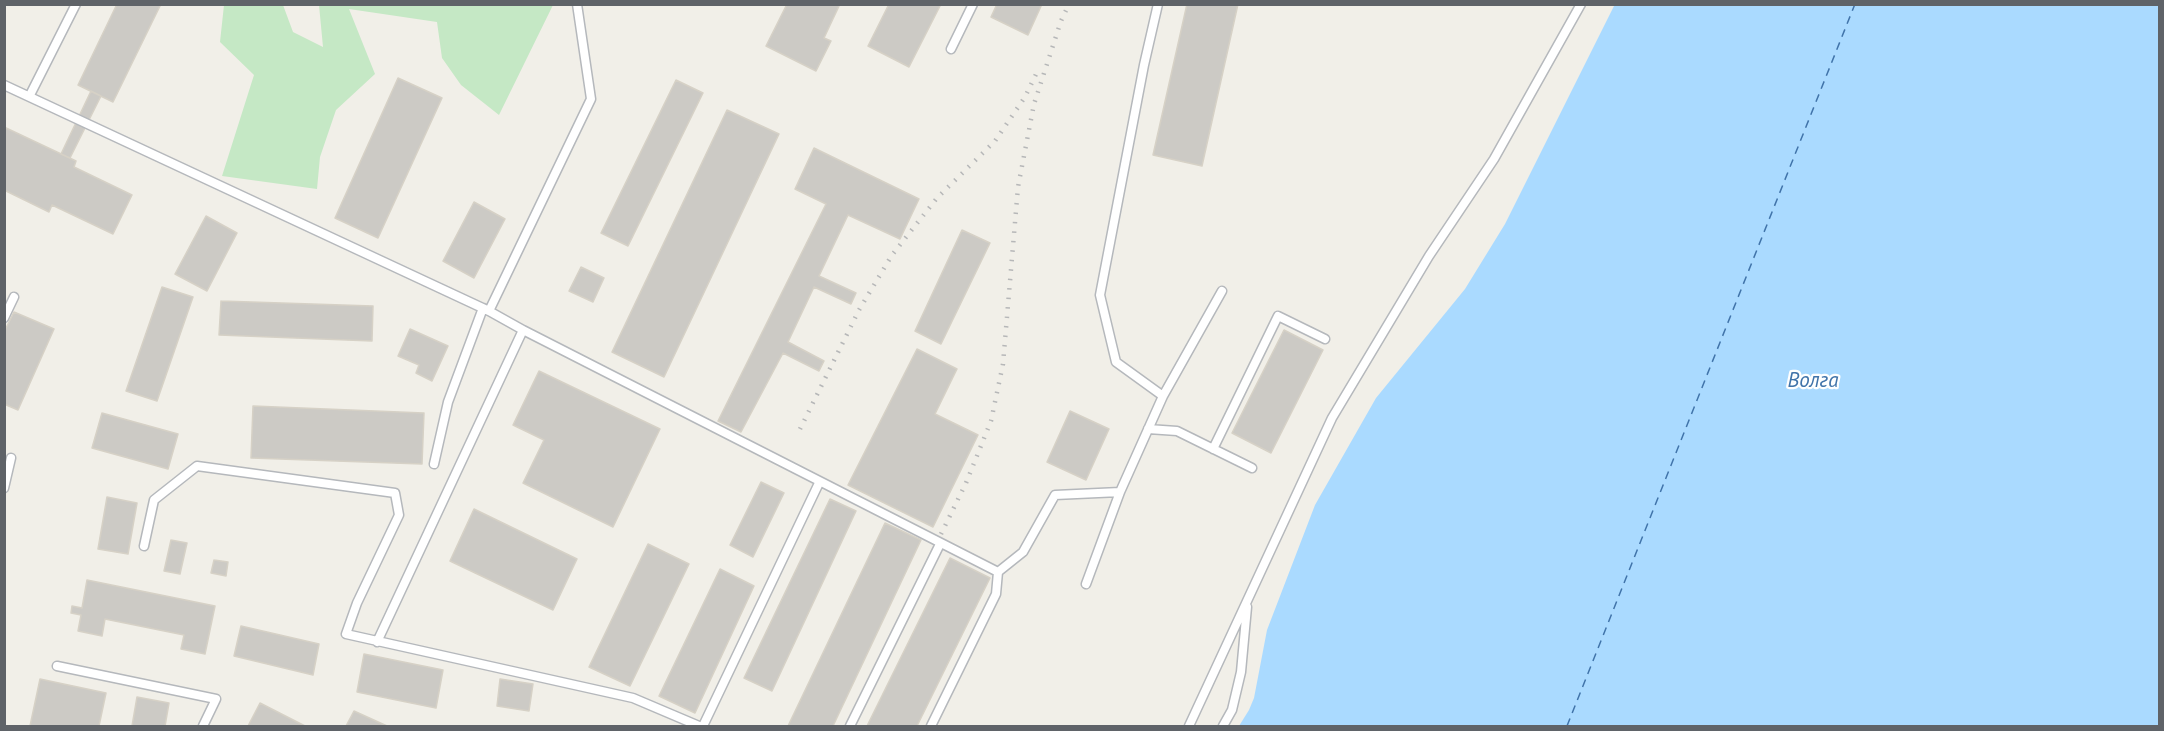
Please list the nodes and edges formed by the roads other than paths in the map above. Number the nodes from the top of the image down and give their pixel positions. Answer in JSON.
{"nodes":[{"id":1,"x":76,"y":4,"type":"edge"},
{"id":2,"x":577,"y":4,"type":"edge"},
{"id":3,"x":973,"y":4,"type":"edge"},
{"id":4,"x":1158,"y":4,"type":"edge"},
{"id":5,"x":1581,"y":4,"type":"edge"},
{"id":6,"x":951,"y":48,"type":"dead end"},
{"id":7,"x":4,"y":85,"type":"edge"},
{"id":8,"x":30,"y":95,"type":"junction"},
{"id":9,"x":1222,"y":291,"type":"dead end"},
{"id":10,"x":14,"y":297,"type":"dead end"},
{"id":11,"x":486,"y":310,"type":"junction"},
{"id":12,"x":4,"y":318,"type":"edge"},
{"id":13,"x":523,"y":330,"type":"junction"},
{"id":14,"x":1324,"y":339,"type":"dead end"},
{"id":15,"x":1163,"y":396,"type":"junction"},
{"id":16,"x":1148,"y":429,"type":"junction"},
{"id":17,"x":1213,"y":449,"type":"junction"},
{"id":18,"x":11,"y":458,"type":"dead end"},
{"id":19,"x":434,"y":464,"type":"dead end"},
{"id":20,"x":1252,"y":468,"type":"dead end"},
{"id":21,"x":819,"y":483,"type":"junction"},
{"id":22,"x":4,"y":488,"type":"edge"},
{"id":23,"x":1120,"y":492,"type":"junction"},
{"id":24,"x":940,"y":544,"type":"junction"},
{"id":25,"x":144,"y":546,"type":"dead end"},
{"id":26,"x":998,"y":572,"type":"junction"},
{"id":27,"x":1086,"y":584,"type":"dead end"},
{"id":28,"x":1248,"y":601,"type":"junction"},
{"id":29,"x":377,"y":642,"type":"junction"},
{"id":30,"x":57,"y":666,"type":"dead end"},
{"id":31,"x":203,"y":726,"type":"edge"},
{"id":32,"x":701,"y":726,"type":"edge"},
{"id":33,"x":850,"y":726,"type":"edge"},
{"id":34,"x":930,"y":726,"type":"edge"},
{"id":35,"x":1189,"y":726,"type":"edge"},
{"id":36,"x":1223,"y":726,"type":"edge"}],
"edges":[{"from":1,"to":8,"type":"lane"},
{"from":2,"to":11,"type":"lane"},
{"from":3,"to":6,"type":"lane"},
{"from":4,"to":15,"type":"lane"},
{"from":5,"to":28,"type":"lane"},
{"from":7,"to":8,"type":"lane"},
{"from":8,"to":11,"type":"lane"},
{"from":9,"to":15,"type":"lane"},
{"from":10,"to":12,"type":"lane"},
{"from":11,"to":13,"type":"lane"},
{"from":11,"to":19,"type":"lane"},
{"from":13,"to":21,"type":"lane"},
{"from":13,"to":29,"type":"lane"},
{"from":14,"to":17,"type":"lane"},
{"from":15,"to":16,"type":"lane"},
{"from":16,"to":17,"type":"lane"},
{"from":16,"to":23,"type":"lane"},
{"from":17,"to":20,"type":"lane"},
{"from":18,"to":22,"type":"lane"},
{"from":21,"to":24,"type":"lane"},
{"from":21,"to":32,"type":"lane"},
{"from":23,"to":26,"type":"lane"},
{"from":23,"to":27,"type":"lane"},
{"from":24,"to":26,"type":"lane"},
{"from":24,"to":33,"type":"lane"},
{"from":25,"to":29,"type":"lane"},
{"from":26,"to":34,"type":"lane"},
{"from":28,"to":35,"type":"lane"},
{"from":28,"to":36,"type":"lane"},
{"from":29,"to":32,"type":"lane"},
{"from":30,"to":31,"type":"lane"}]}
